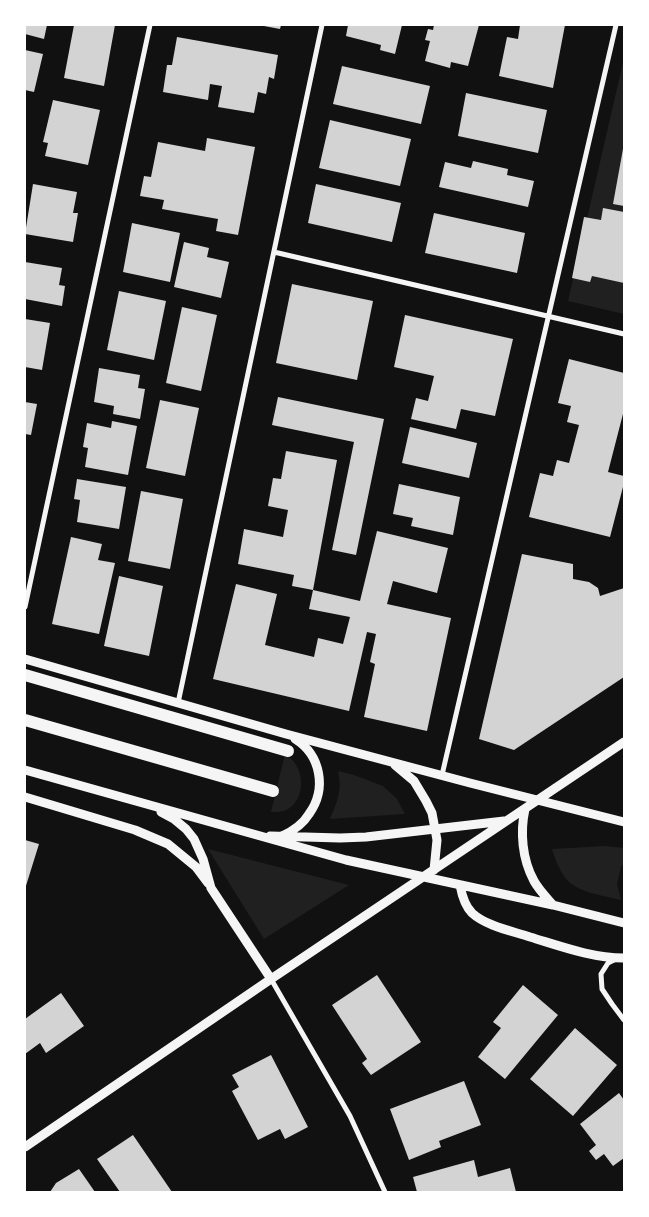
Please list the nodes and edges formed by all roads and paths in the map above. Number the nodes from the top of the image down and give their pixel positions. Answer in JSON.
{"nodes":[{"id":1,"x":150,"y":25,"type":"edge"},
{"id":2,"x":322,"y":25,"type":"edge"},
{"id":3,"x":616,"y":25,"type":"edge"},
{"id":4,"x":274,"y":252,"type":"junction"},
{"id":5,"x":549,"y":316,"type":"junction"},
{"id":6,"x":624,"y":334,"type":"edge"},
{"id":7,"x":25,"y":607,"type":"edge"},
{"id":8,"x":25,"y":658,"type":"edge"},
{"id":9,"x":25,"y":675,"type":"edge"},
{"id":10,"x":178,"y":703,"type":"junction"},
{"id":11,"x":25,"y":720,"type":"edge"},
{"id":12,"x":286,"y":734,"type":"junction"},
{"id":13,"x":624,"y":742,"type":"edge"},
{"id":14,"x":288,"y":752,"type":"dead end"},
{"id":15,"x":391,"y":762,"type":"junction"},
{"id":16,"x":25,"y":770,"type":"edge"},
{"id":17,"x":442,"y":775,"type":"junction"},
{"id":18,"x":273,"y":791,"type":"dead end"},
{"id":19,"x":25,"y":796,"type":"edge"},
{"id":20,"x":537,"y":800,"type":"junction"},
{"id":21,"x":146,"y":804,"type":"junction"},
{"id":22,"x":525,"y":808,"type":"junction"},
{"id":23,"x":506,"y":821,"type":"junction"},
{"id":24,"x":624,"y":822,"type":"edge"},
{"id":25,"x":436,"y":829,"type":"junction"},
{"id":26,"x":258,"y":836,"type":"junction"},
{"id":27,"x":282,"y":836,"type":"junction"},
{"id":28,"x":434,"y":870,"type":"junction"},
{"id":29,"x":422,"y":877,"type":"junction"},
{"id":30,"x":460,"y":885,"type":"junction"},
{"id":31,"x":211,"y":888,"type":"junction"},
{"id":32,"x":553,"y":905,"type":"junction"},
{"id":33,"x":624,"y":923,"type":"edge"},
{"id":34,"x":621,"y":958,"type":"edge"},
{"id":35,"x":271,"y":980,"type":"junction"},
{"id":36,"x":624,"y":1020,"type":"edge"},
{"id":37,"x":25,"y":1147,"type":"edge"},
{"id":38,"x":385,"y":1192,"type":"edge"}],
"edges":[{"from":1,"to":7,"type":"street"},
{"from":2,"to":4,"type":"street"},
{"from":3,"to":5,"type":"street"},
{"from":4,"to":5,"type":"street"},
{"from":4,"to":10,"type":"street"},
{"from":5,"to":6,"type":"street"},
{"from":5,"to":17,"type":"street"},
{"from":8,"to":10,"type":"street"},
{"from":9,"to":14,"type":"main road"},
{"from":10,"to":12,"type":"street"},
{"from":11,"to":18,"type":"main road"},
{"from":12,"to":15,"type":"street"},
{"from":12,"to":27,"type":"street"},
{"from":13,"to":20,"type":"street"},
{"from":15,"to":17,"type":"street"},
{"from":15,"to":25,"type":"street"},
{"from":16,"to":21,"type":"street"},
{"from":17,"to":20,"type":"street"},
{"from":19,"to":31,"type":"street"},
{"from":20,"to":22,"type":"street"},
{"from":20,"to":24,"type":"street"},
{"from":21,"to":26,"type":"street"},
{"from":21,"to":31,"type":"street"},
{"from":22,"to":23,"type":"street"},
{"from":22,"to":32,"type":"street"},
{"from":23,"to":25,"type":"street"},
{"from":23,"to":28,"type":"street"},
{"from":25,"to":27,"type":"street"},
{"from":25,"to":28,"type":"street"},
{"from":26,"to":27,"type":"street"},
{"from":26,"to":29,"type":"street"},
{"from":28,"to":29,"type":"street"},
{"from":29,"to":30,"type":"street"},
{"from":29,"to":35,"type":"street"},
{"from":30,"to":32,"type":"street"},
{"from":30,"to":34,"type":"street"},
{"from":31,"to":35,"type":"street"},
{"from":32,"to":33,"type":"street"},
{"from":34,"to":36,"type":"street"},
{"from":35,"to":37,"type":"street"},
{"from":35,"to":38,"type":"street"}]}
